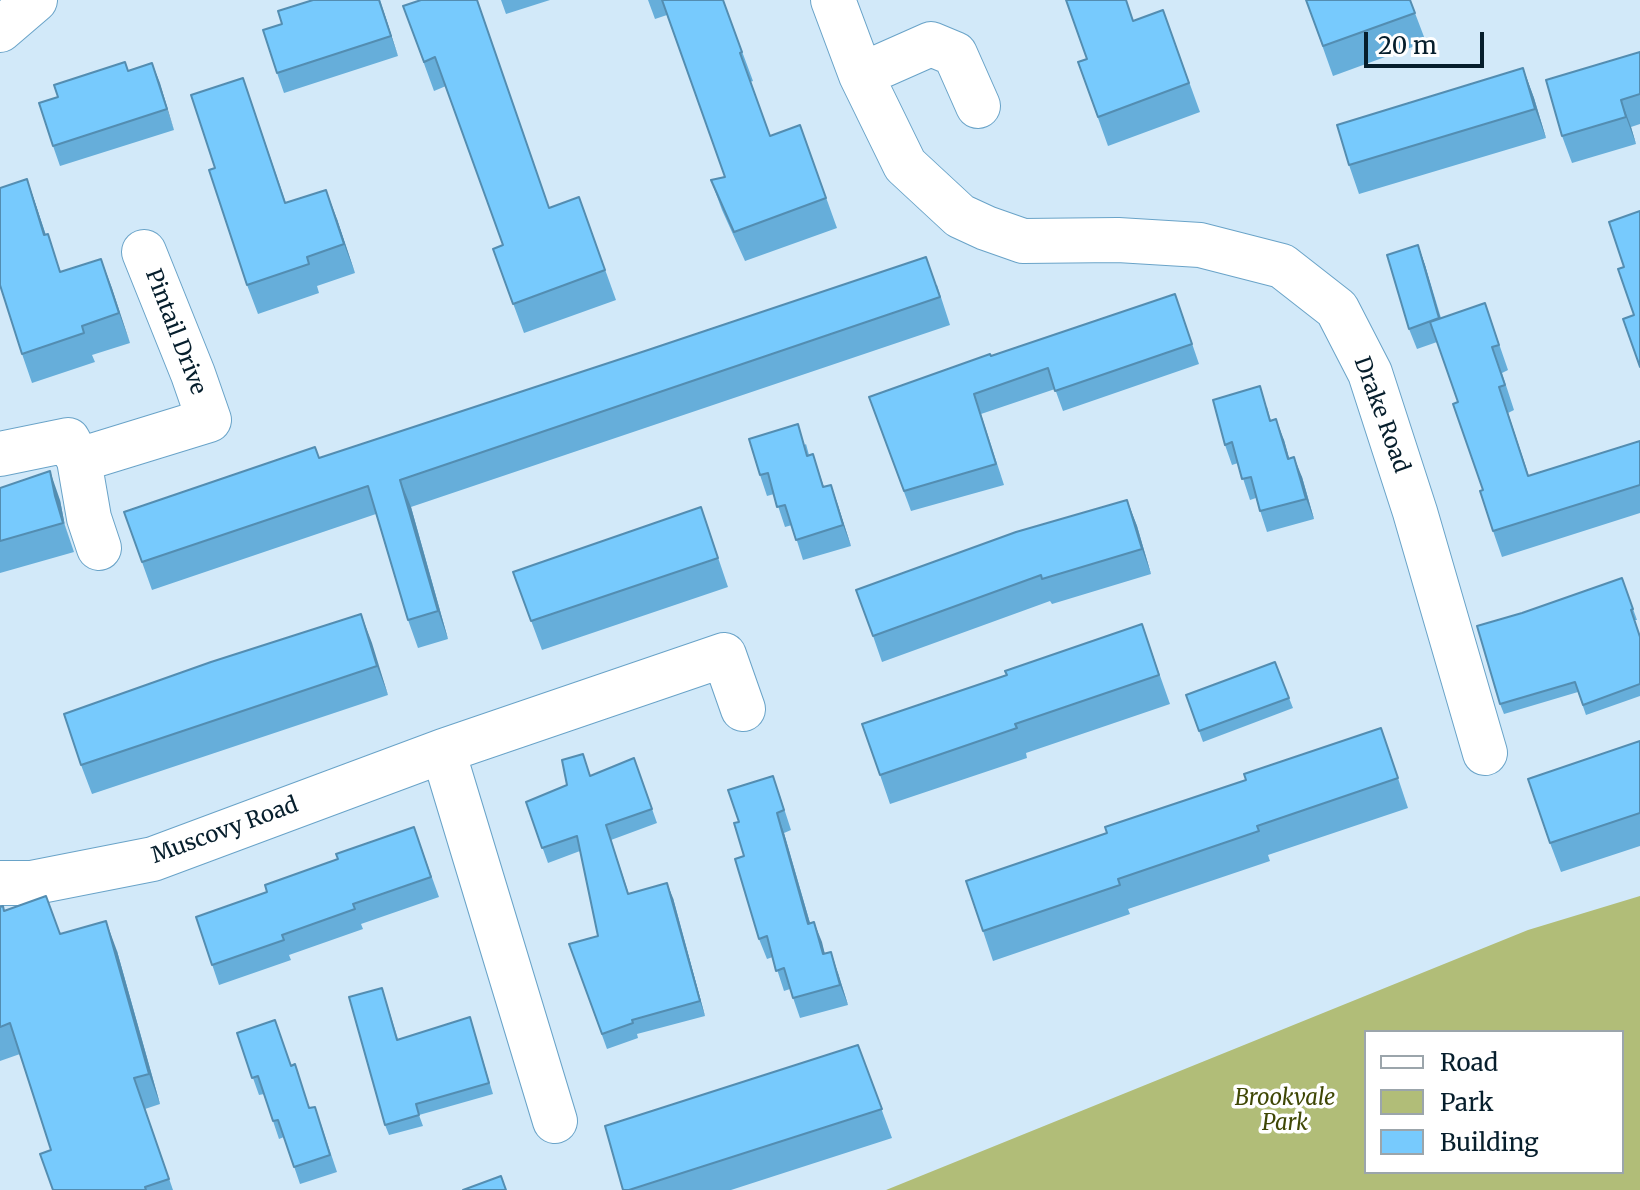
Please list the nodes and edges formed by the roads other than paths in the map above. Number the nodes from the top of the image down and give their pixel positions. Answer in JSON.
{"nodes":[{"id":1,"x":35,"y":0,"type":"edge"},
{"id":2,"x":833,"y":0,"type":"edge"},
{"id":3,"x":0,"y":30,"type":"edge"},
{"id":4,"x":861,"y":75,"type":"junction"},
{"id":5,"x":978,"y":106,"type":"dead end"},
{"id":6,"x":144,"y":252,"type":"dead end"},
{"id":7,"x":0,"y":454,"type":"edge"},
{"id":8,"x":79,"y":460,"type":"junction"},
{"id":9,"x":99,"y":548,"type":"dead end"},
{"id":10,"x":743,"y":709,"type":"dead end"},
{"id":11,"x":443,"y":751,"type":"junction"},
{"id":12,"x":1485,"y":753,"type":"dead end"},
{"id":13,"x":0,"y":883,"type":"edge"},
{"id":14,"x":555,"y":1121,"type":"dead end"}],
"edges":[{"from":1,"to":3,"type":"street"},
{"from":2,"to":4,"type":"street","name":"Drake Road"},
{"from":4,"to":5,"type":"street"},
{"from":4,"to":12,"type":"street","name":"Drake Road"},
{"from":6,"to":8,"type":"street","name":"Pintail Drive"},
{"from":7,"to":8,"type":"street"},
{"from":8,"to":9,"type":"street"},
{"from":10,"to":11,"type":"street","name":"Muscovy Road"},
{"from":11,"to":13,"type":"street","name":"Muscovy Road"},
{"from":11,"to":14,"type":"street"}]}
